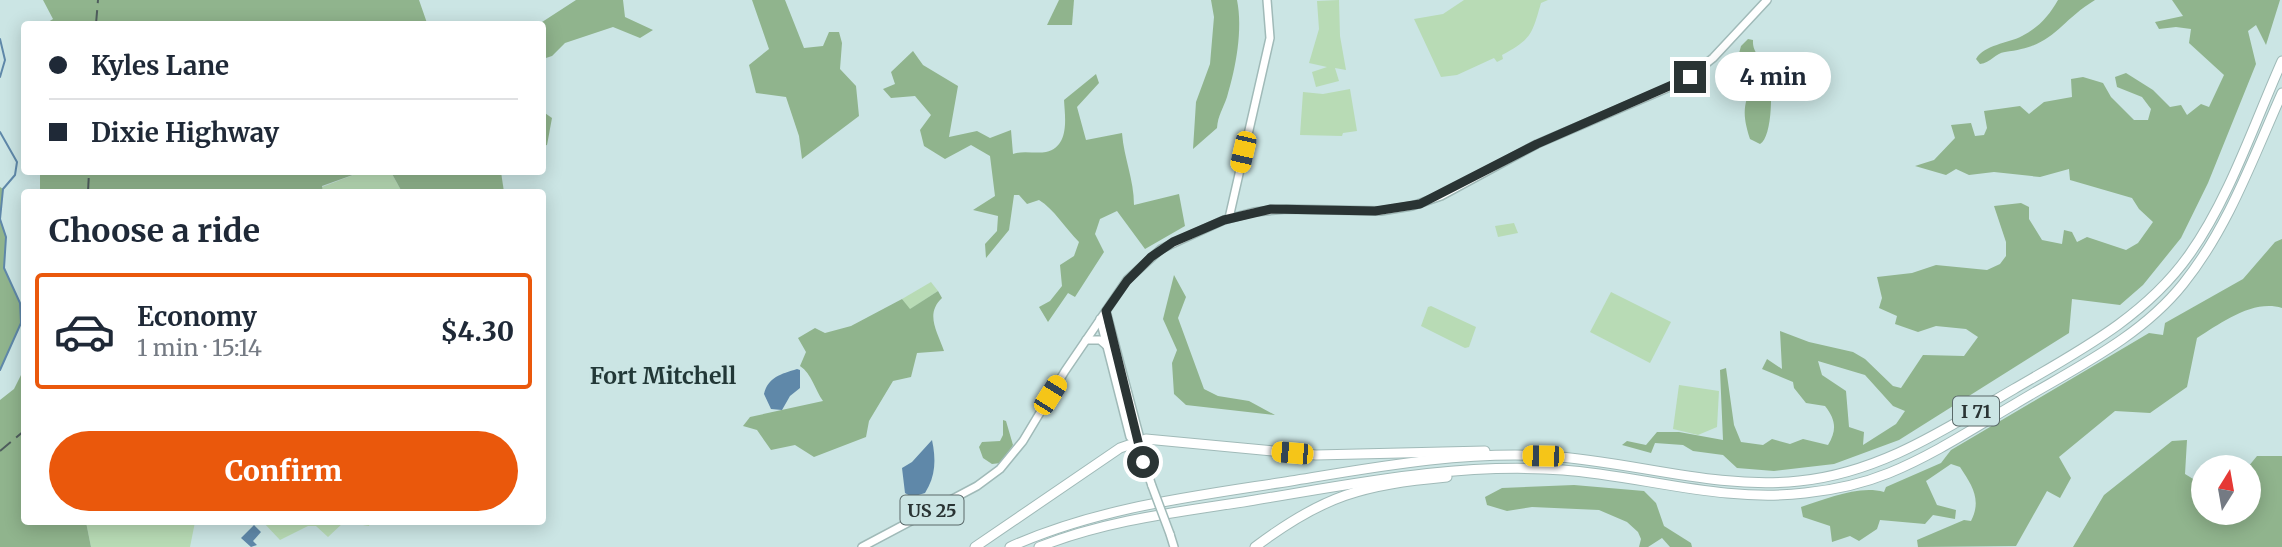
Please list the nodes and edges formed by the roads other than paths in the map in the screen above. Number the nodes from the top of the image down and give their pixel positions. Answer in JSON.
{"nodes":[{"id":1,"x":1267,"y":0,"type":"edge"},
{"id":2,"x":1767,"y":0,"type":"edge"},
{"id":3,"x":2282,"y":61,"type":"edge"},
{"id":4,"x":2282,"y":93,"type":"edge"},
{"id":5,"x":1229,"y":219,"type":"junction"},
{"id":6,"x":1106,"y":311,"type":"junction"},
{"id":7,"x":1100,"y":319,"type":"junction"},
{"id":8,"x":1086,"y":340,"type":"junction"},
{"id":9,"x":1107,"y":346,"type":"junction"},
{"id":10,"x":1137,"y":441,"type":"junction"},
{"id":11,"x":1511,"y":455,"type":"junction"},
{"id":12,"x":1547,"y":469,"type":"junction"},
{"id":13,"x":862,"y":547,"type":"edge"},
{"id":14,"x":975,"y":547,"type":"edge"},
{"id":15,"x":1010,"y":547,"type":"edge"},
{"id":16,"x":1040,"y":547,"type":"edge"},
{"id":17,"x":1174,"y":547,"type":"edge"},
{"id":18,"x":1255,"y":547,"type":"edge"}],
"edges":[{"from":1,"to":5,"type":"main road"},
{"from":2,"to":5,"type":"main road","number":"US 25"},
{"from":3,"to":11,"type":"highway","number":"I 71"},
{"from":4,"to":12,"type":"highway","number":"I 71"},
{"from":5,"to":6,"type":"main road","number":"US 25"},
{"from":6,"to":7,"type":"main road","number":"US 25"},
{"from":6,"to":10,"type":"main road"},
{"from":7,"to":8,"type":"main road","number":"US 25"},
{"from":7,"to":9,"type":"main road"},
{"from":8,"to":9,"type":"main road"},
{"from":8,"to":13,"type":"main road","number":"US 25"},
{"from":9,"to":10,"type":"main road"},
{"from":10,"to":11,"type":"highway"},
{"from":10,"to":14,"type":"highway"},
{"from":10,"to":17,"type":"main road","bridge":true},
{"from":11,"to":15,"type":"highway","number":"I 71"},
{"from":12,"to":16,"type":"highway","number":"I 71"},
{"from":12,"to":18,"type":"highway"}]}
